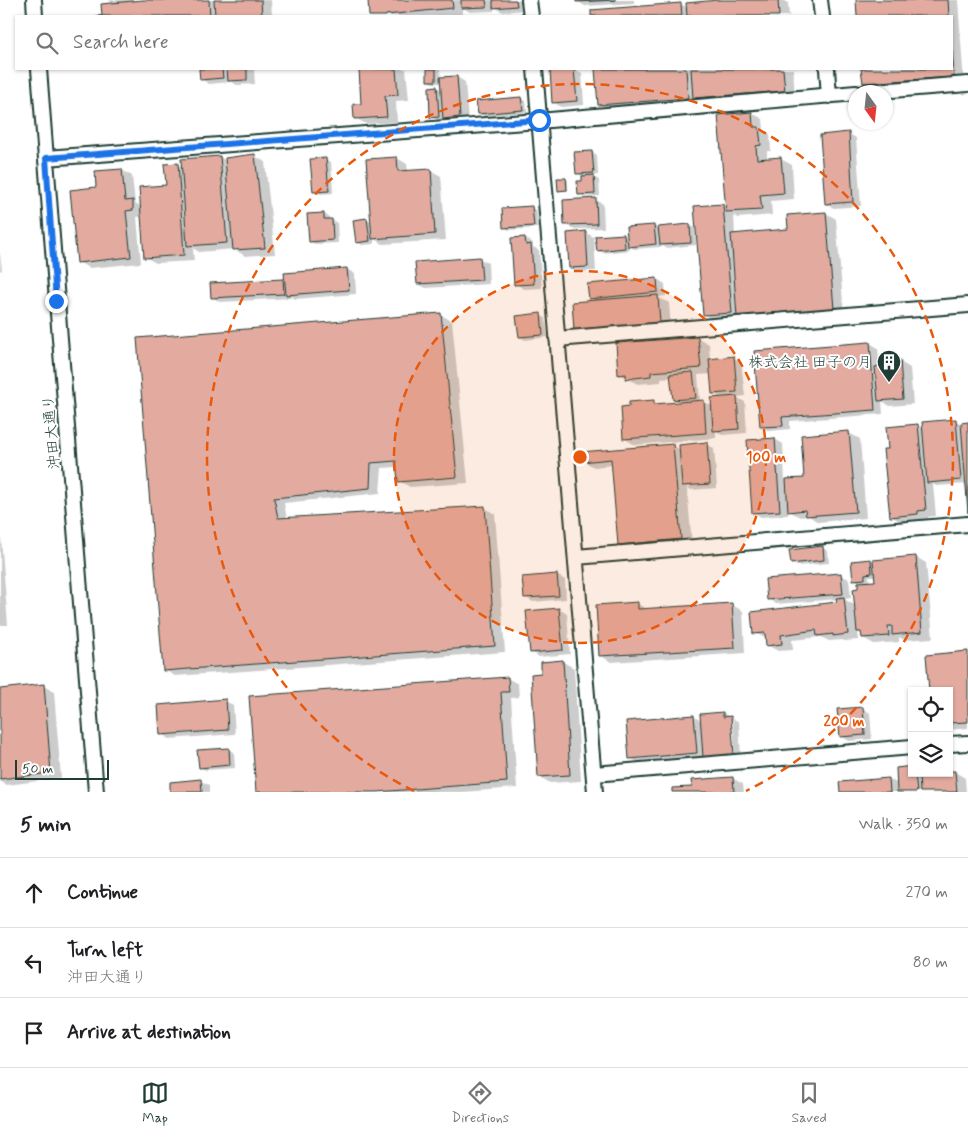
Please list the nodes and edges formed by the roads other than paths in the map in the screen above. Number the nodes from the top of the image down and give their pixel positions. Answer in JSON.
{"nodes":[{"id":1,"x":34,"y":0,"type":"edge"},
{"id":2,"x":530,"y":0,"type":"edge"},
{"id":3,"x":820,"y":0,"type":"edge"},
{"id":4,"x":35,"y":15,"type":"edge"},
{"id":5,"x":531,"y":15,"type":"edge"},
{"id":6,"x":822,"y":15,"type":"edge"},
{"id":7,"x":39,"y":70,"type":"edge"},
{"id":8,"x":535,"y":70,"type":"edge"},
{"id":9,"x":826,"y":70,"type":"edge"},
{"id":10,"x":968,"y":84,"type":"edge"},
{"id":11,"x":893,"y":90,"type":"edge"},
{"id":12,"x":848,"y":94,"type":"edge"},
{"id":13,"x":829,"y":96,"type":"junction"},
{"id":14,"x":539,"y":120,"type":"junction"},
{"id":15,"x":46,"y":158,"type":"junction"},
{"id":16,"x":968,"y":305,"type":"edge"},
{"id":17,"x":557,"y":339,"type":"junction"},
{"id":18,"x":968,"y":524,"type":"edge"},
{"id":19,"x":576,"y":557,"type":"junction"},
{"id":20,"x":968,"y":743,"type":"edge"},
{"id":21,"x":953,"y":744,"type":"edge"},
{"id":22,"x":908,"y":747,"type":"edge"},
{"id":23,"x":594,"y":774,"type":"junction"},
{"id":24,"x":96,"y":792,"type":"edge"},
{"id":25,"x":595,"y":792,"type":"edge"}],
"edges":[{"from":1,"to":4,"type":"street"},
{"from":2,"to":5,"type":"street"},
{"from":3,"to":6,"type":"street"},
{"from":7,"to":15,"type":"street","name":"沖田大通り"},
{"from":8,"to":14,"type":"street"},
{"from":9,"to":13,"type":"street"},
{"from":10,"to":11,"type":"street"},
{"from":12,"to":13,"type":"street"},
{"from":13,"to":14,"type":"street"},
{"from":14,"to":15,"type":"street"},
{"from":14,"to":17,"type":"street"},
{"from":15,"to":24,"type":"street","name":"沖田大通り"},
{"from":16,"to":17,"type":"street"},
{"from":17,"to":19,"type":"street"},
{"from":18,"to":19,"type":"street"},
{"from":19,"to":23,"type":"street"},
{"from":20,"to":21,"type":"street"},
{"from":22,"to":23,"type":"street"},
{"from":23,"to":25,"type":"street"}]}
